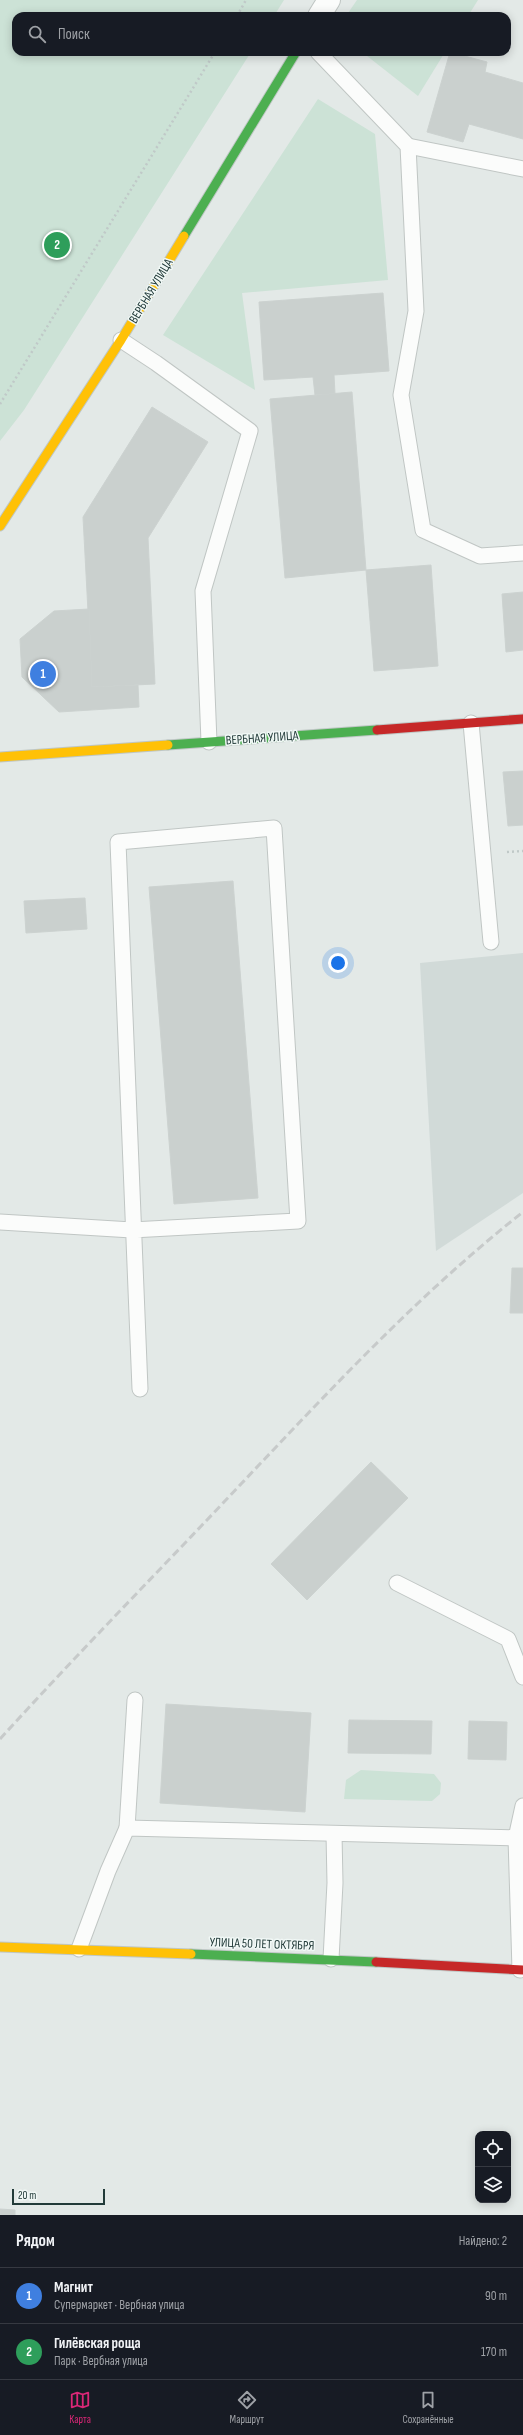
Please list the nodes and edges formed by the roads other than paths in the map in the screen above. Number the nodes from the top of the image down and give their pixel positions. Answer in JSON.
{"nodes":[{"id":1,"x":329,"y":0,"type":"edge"},
{"id":2,"x":322,"y":12,"type":"edge"},
{"id":3,"x":294,"y":56,"type":"edge"},
{"id":4,"x":322,"y":56,"type":"edge"},
{"id":5,"x":408,"y":146,"type":"junction"},
{"id":6,"x":523,"y":168,"type":"edge"},
{"id":7,"x":121,"y":340,"type":"junction"},
{"id":8,"x":0,"y":526,"type":"edge"},
{"id":9,"x":523,"y":553,"type":"edge"},
{"id":10,"x":523,"y":719,"type":"edge"},
{"id":11,"x":471,"y":723,"type":"junction"},
{"id":12,"x":209,"y":742,"type":"junction"},
{"id":13,"x":0,"y":757,"type":"edge"},
{"id":14,"x":491,"y":942,"type":"dead end"},
{"id":15,"x":0,"y":1222,"type":"edge"},
{"id":16,"x":132,"y":1230,"type":"junction"},
{"id":17,"x":140,"y":1389,"type":"dead end"},
{"id":18,"x":396,"y":1583,"type":"dead end"},
{"id":19,"x":523,"y":1677,"type":"edge"},
{"id":20,"x":135,"y":1700,"type":"dead end"},
{"id":21,"x":523,"y":1806,"type":"edge"},
{"id":22,"x":127,"y":1828,"type":"junction"},
{"id":23,"x":334,"y":1834,"type":"junction"},
{"id":24,"x":519,"y":1838,"type":"edge"},
{"id":25,"x":0,"y":1947,"type":"edge"},
{"id":26,"x":79,"y":1950,"type":"junction"},
{"id":27,"x":331,"y":1959,"type":"junction"},
{"id":28,"x":522,"y":1970,"type":"edge"}],
"edges":[{"from":1,"to":2,"type":"street"},
{"from":3,"to":7,"type":"street","name":"ВЕРБНАЯ УЛИЦА"},
{"from":4,"to":5,"type":"lane"},
{"from":5,"to":6,"type":"lane"},
{"from":5,"to":9,"type":"lane"},
{"from":7,"to":8,"type":"street","name":"ВЕРБНАЯ УЛИЦА"},
{"from":7,"to":12,"type":"lane"},
{"from":10,"to":11,"type":"street","name":"ВЕРБНАЯ УЛИЦА"},
{"from":11,"to":12,"type":"street","name":"ВЕРБНАЯ УЛИЦА"},
{"from":11,"to":14,"type":"lane"},
{"from":12,"to":13,"type":"street","name":"ВЕРБНАЯ УЛИЦА"},
{"from":15,"to":16,"type":"lane"},
{"from":16,"to":16,"type":"lane"},
{"from":16,"to":17,"type":"lane"},
{"from":18,"to":19,"type":"lane"},
{"from":20,"to":22,"type":"lane"},
{"from":21,"to":24,"type":"lane"},
{"from":22,"to":23,"type":"lane"},
{"from":22,"to":26,"type":"lane"},
{"from":23,"to":24,"type":"lane"},
{"from":23,"to":27,"type":"lane"},
{"from":24,"to":28,"type":"lane"},
{"from":25,"to":26,"type":"street","name":"УЛИЦА 50 ЛЕТ ОКТЯБРЯ"},
{"from":26,"to":27,"type":"street","name":"УЛИЦА 50 ЛЕТ ОКТЯБРЯ"},
{"from":27,"to":28,"type":"street","name":"УЛИЦА 50 ЛЕТ ОКТЯБРЯ"}]}
